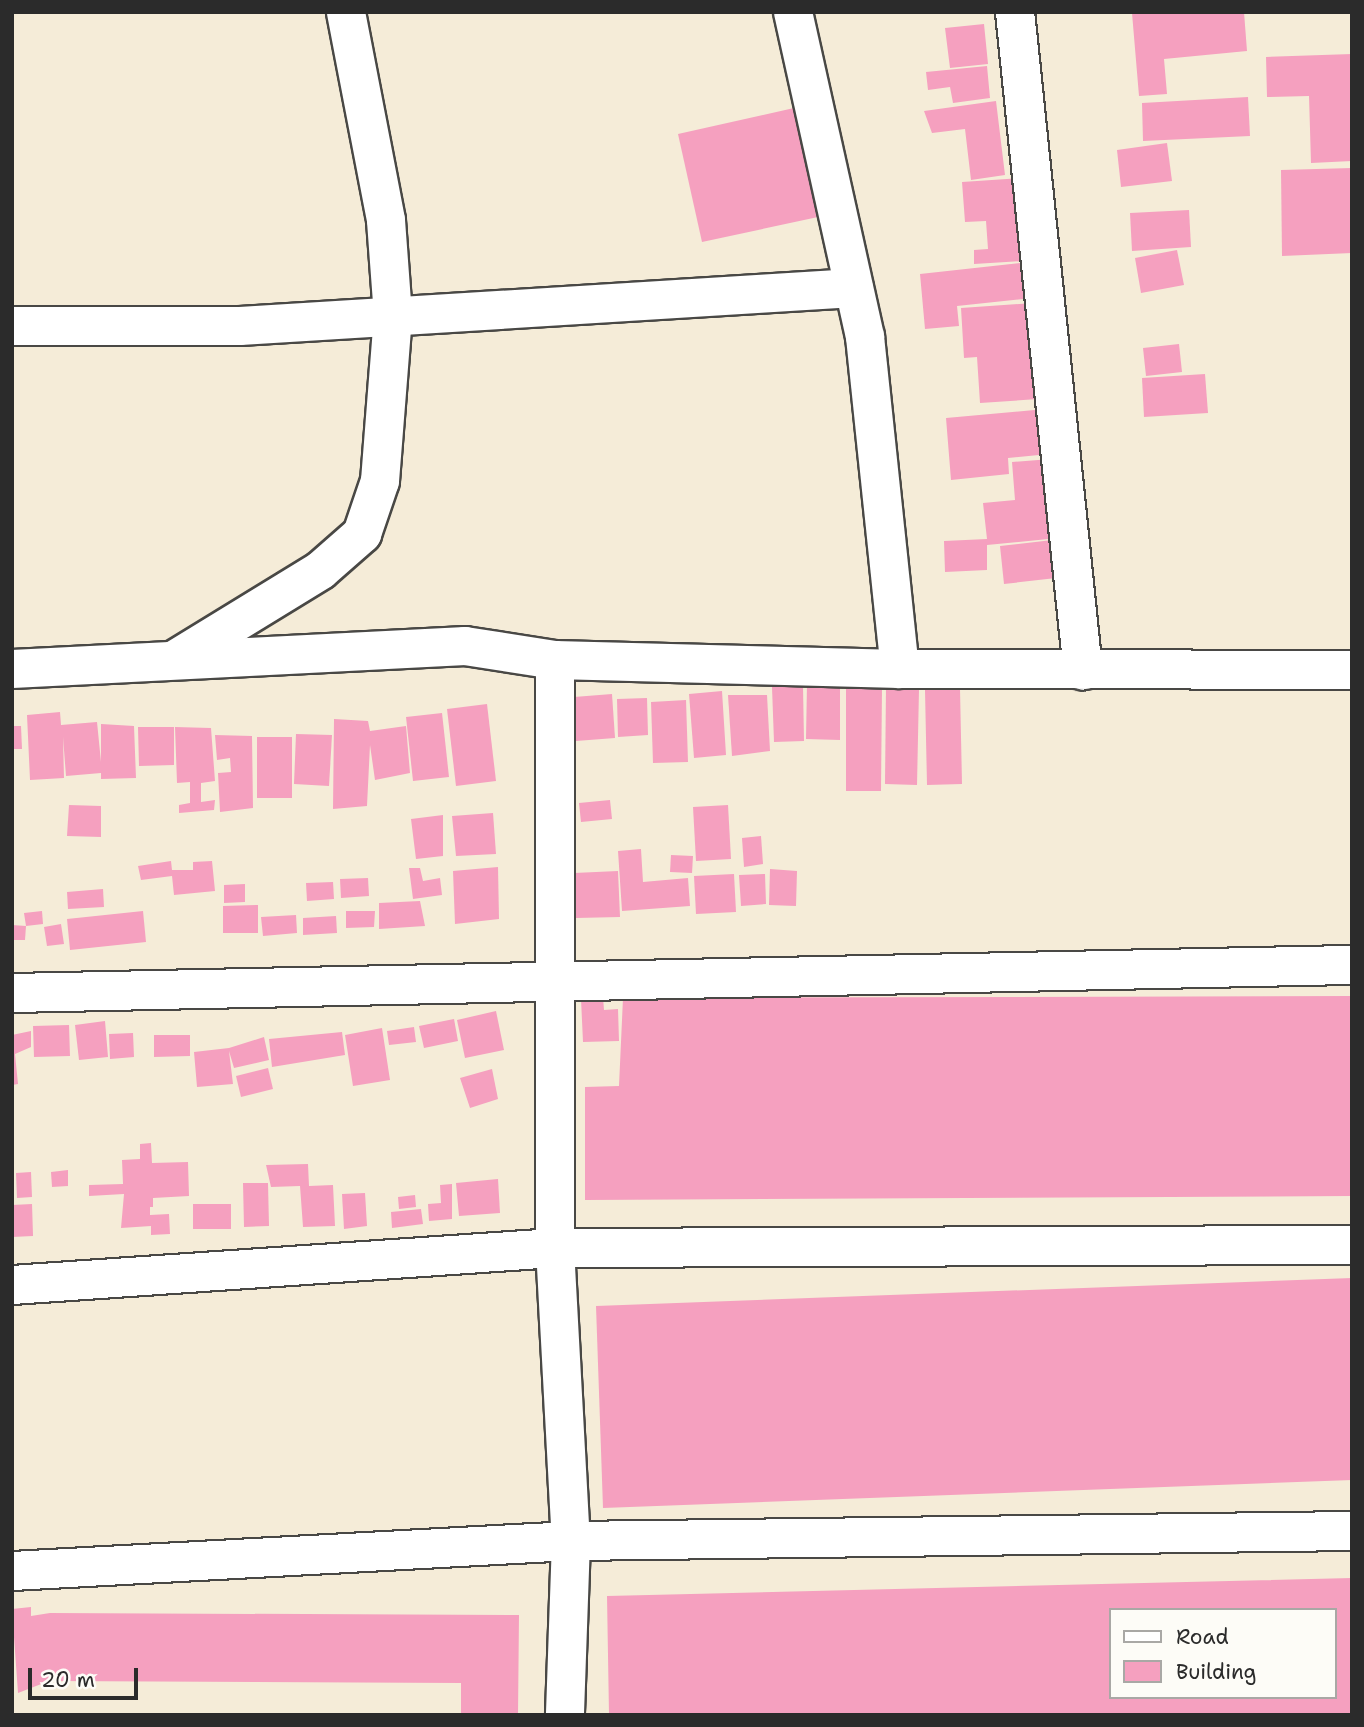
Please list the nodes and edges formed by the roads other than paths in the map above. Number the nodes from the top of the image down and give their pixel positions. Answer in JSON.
{"nodes":[{"id":1,"x":346,"y":12,"type":"edge"},
{"id":2,"x":793,"y":12,"type":"edge"},
{"id":3,"x":1015,"y":12,"type":"edge"},
{"id":4,"x":854,"y":288,"type":"junction"},
{"id":5,"x":393,"y":316,"type":"junction"},
{"id":6,"x":12,"y":326,"type":"edge"},
{"id":7,"x":555,"y":660,"type":"junction"},
{"id":8,"x":172,"y":661,"type":"junction"},
{"id":9,"x":12,"y":669,"type":"edge"},
{"id":10,"x":900,"y":669,"type":"junction"},
{"id":11,"x":1352,"y":670,"type":"edge"},
{"id":12,"x":1083,"y":671,"type":"junction"},
{"id":13,"x":1352,"y":965,"type":"edge"},
{"id":14,"x":555,"y":980,"type":"junction"},
{"id":15,"x":12,"y":993,"type":"edge"},
{"id":16,"x":1352,"y":1245,"type":"edge"},
{"id":17,"x":555,"y":1248,"type":"junction"},
{"id":18,"x":12,"y":1285,"type":"edge"},
{"id":19,"x":1352,"y":1531,"type":"edge"},
{"id":20,"x":571,"y":1541,"type":"junction"},
{"id":21,"x":12,"y":1571,"type":"edge"},
{"id":22,"x":565,"y":1715,"type":"edge"}],
"edges":[{"from":1,"to":5,"type":"street"},
{"from":2,"to":4,"type":"street"},
{"from":3,"to":12,"type":"street"},
{"from":4,"to":5,"type":"street"},
{"from":4,"to":10,"type":"street"},
{"from":5,"to":6,"type":"street"},
{"from":5,"to":8,"type":"street"},
{"from":7,"to":8,"type":"street"},
{"from":7,"to":10,"type":"street"},
{"from":7,"to":14,"type":"street"},
{"from":8,"to":9,"type":"street"},
{"from":10,"to":12,"type":"street"},
{"from":11,"to":12,"type":"street"},
{"from":13,"to":14,"type":"street"},
{"from":14,"to":15,"type":"street"},
{"from":14,"to":17,"type":"street"},
{"from":16,"to":17,"type":"street"},
{"from":17,"to":18,"type":"street"},
{"from":17,"to":20,"type":"street"},
{"from":19,"to":20,"type":"street"},
{"from":20,"to":21,"type":"street"},
{"from":20,"to":22,"type":"street"}]}
